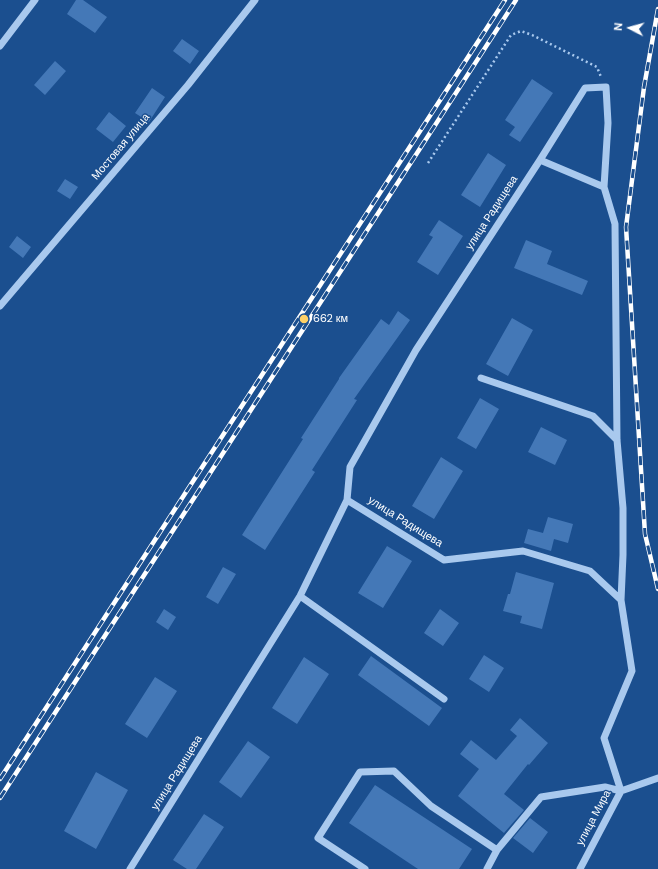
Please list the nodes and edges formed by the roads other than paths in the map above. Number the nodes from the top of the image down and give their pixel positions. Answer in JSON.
{"nodes":[{"id":1,"x":35,"y":0,"type":"edge"},
{"id":2,"x":255,"y":0,"type":"edge"},
{"id":3,"x":0,"y":46,"type":"edge"},
{"id":4,"x":540,"y":160,"type":"junction"},
{"id":5,"x":604,"y":187,"type":"junction"},
{"id":6,"x":0,"y":306,"type":"edge"},
{"id":7,"x":481,"y":378,"type":"dead end"},
{"id":8,"x":616,"y":440,"type":"junction"},
{"id":9,"x":347,"y":500,"type":"junction"},
{"id":10,"x":300,"y":596,"type":"junction"},
{"id":11,"x":621,"y":600,"type":"junction"},
{"id":12,"x":444,"y":699,"type":"dead end"},
{"id":13,"x":658,"y":778,"type":"edge"},
{"id":14,"x":621,"y":792,"type":"junction"},
{"id":15,"x":497,"y":850,"type":"junction"},
{"id":16,"x":130,"y":869,"type":"edge"},
{"id":17,"x":365,"y":869,"type":"edge"},
{"id":18,"x":487,"y":869,"type":"edge"},
{"id":19,"x":580,"y":869,"type":"edge"}],
"edges":[{"from":1,"to":3,"type":"street"},
{"from":2,"to":6,"type":"street","name":"Мостовая улица"},
{"from":4,"to":5,"type":"street"},
{"from":4,"to":5,"type":"street","name":"улица Радищева"},
{"from":4,"to":9,"type":"street","name":"улица Радищева"},
{"from":5,"to":8,"type":"street"},
{"from":7,"to":8,"type":"street"},
{"from":8,"to":11,"type":"street"},
{"from":9,"to":10,"type":"street","name":"улица Радищева"},
{"from":9,"to":11,"type":"street","name":"улица Радищева"},
{"from":10,"to":12,"type":"street"},
{"from":10,"to":16,"type":"street","name":"улица Радищева"},
{"from":11,"to":14,"type":"street"},
{"from":13,"to":14,"type":"street","name":"улица Мира"},
{"from":14,"to":15,"type":"street"},
{"from":14,"to":19,"type":"street","name":"улица Мира"},
{"from":15,"to":17,"type":"street"},
{"from":15,"to":18,"type":"street"}]}
